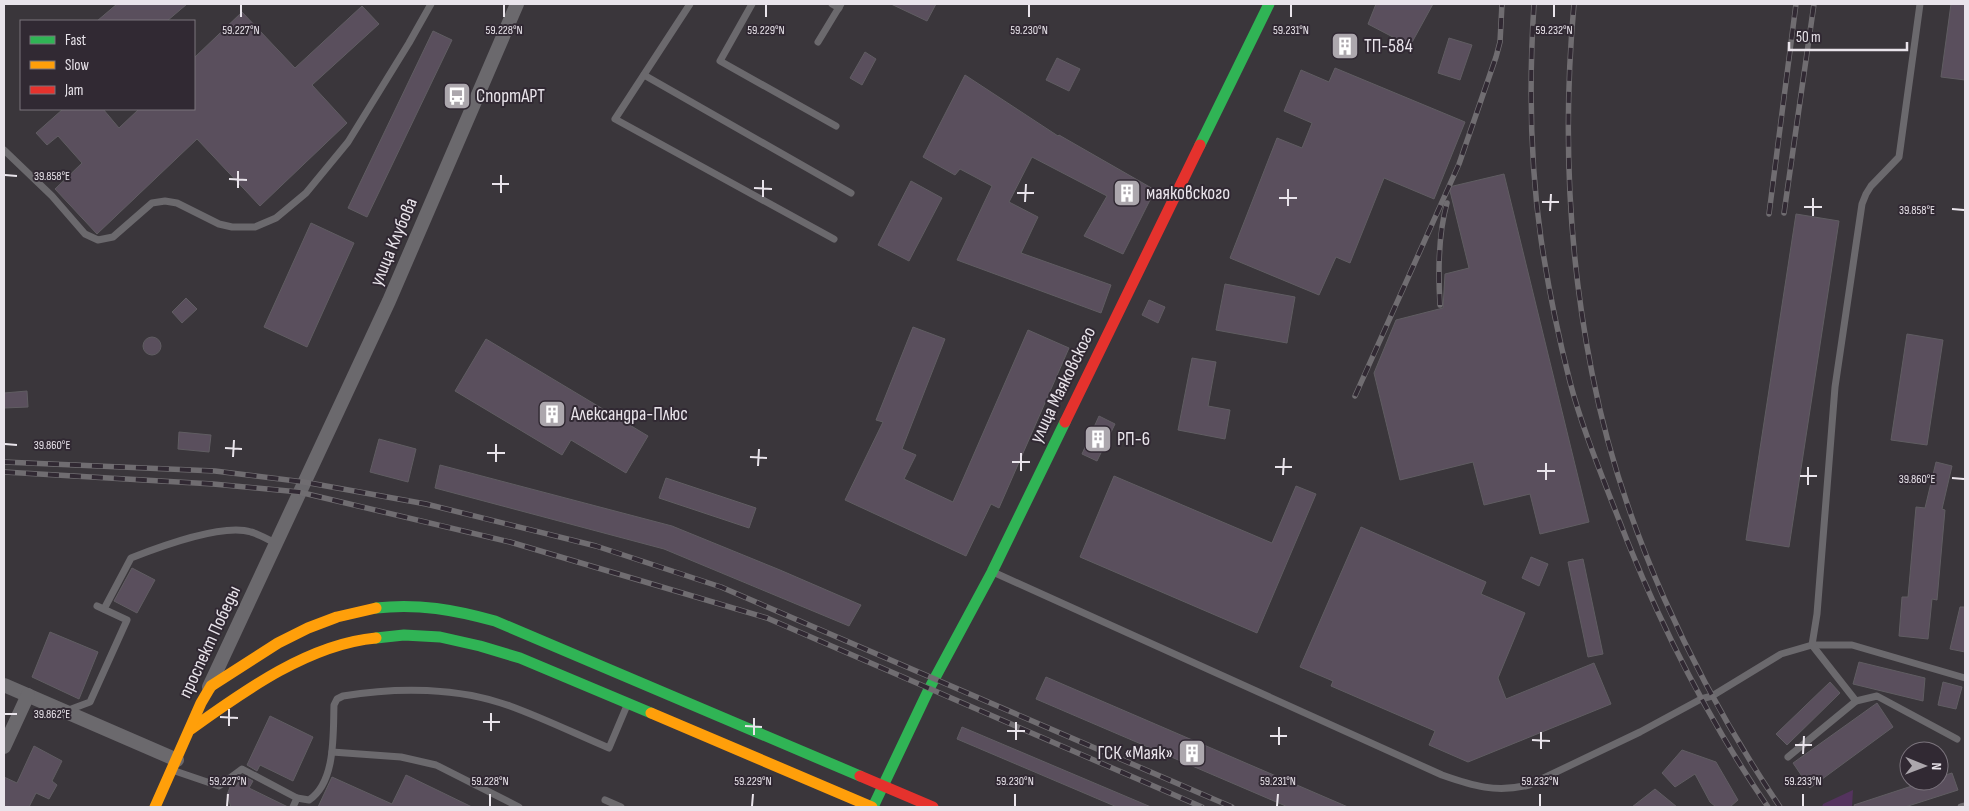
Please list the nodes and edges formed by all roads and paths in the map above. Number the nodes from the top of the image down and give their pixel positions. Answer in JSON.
{"nodes":[{"id":1,"x":431,"y":4,"type":"edge"},
{"id":2,"x":517,"y":4,"type":"edge"},
{"id":3,"x":690,"y":4,"type":"edge"},
{"id":4,"x":752,"y":4,"type":"edge"},
{"id":5,"x":1269,"y":4,"type":"edge"},
{"id":6,"x":1920,"y":4,"type":"edge"},
{"id":7,"x":837,"y":5,"type":"edge"},
{"id":8,"x":818,"y":42,"type":"dead end"},
{"id":9,"x":644,"y":75,"type":"junction"},
{"id":10,"x":836,"y":126,"type":"dead end"},
{"id":11,"x":4,"y":150,"type":"edge"},
{"id":12,"x":851,"y":193,"type":"dead end"},
{"id":13,"x":834,"y":239,"type":"dead end"},
{"id":14,"x":300,"y":492,"type":"joint"},
{"id":15,"x":275,"y":543,"type":"junction"},
{"id":16,"x":992,"y":572,"type":"junction"},
{"id":17,"x":1812,"y":645,"type":"junction"},
{"id":18,"x":1965,"y":678,"type":"edge"},
{"id":19,"x":4,"y":685,"type":"edge"},
{"id":20,"x":209,"y":688,"type":"junction"},
{"id":21,"x":28,"y":695,"type":"junction"},
{"id":22,"x":1856,"y":701,"type":"junction"},
{"id":23,"x":628,"y":703,"type":"junction"},
{"id":24,"x":65,"y":711,"type":"junction"},
{"id":25,"x":190,"y":730,"type":"junction"},
{"id":26,"x":1957,"y":739,"type":"dead end"},
{"id":27,"x":4,"y":747,"type":"edge"},
{"id":28,"x":332,"y":752,"type":"junction"},
{"id":29,"x":1788,"y":757,"type":"dead end"},
{"id":30,"x":174,"y":765,"type":"junction"},
{"id":31,"x":883,"y":786,"type":"junction"},
{"id":32,"x":297,"y":798,"type":"junction"},
{"id":33,"x":606,"y":800,"type":"dead end"},
{"id":34,"x":1965,"y":806,"type":"edge"},
{"id":35,"x":155,"y":807,"type":"edge"},
{"id":36,"x":293,"y":807,"type":"edge"},
{"id":37,"x":520,"y":807,"type":"edge"},
{"id":38,"x":622,"y":807,"type":"edge"},
{"id":39,"x":872,"y":807,"type":"edge"},
{"id":40,"x":933,"y":807,"type":"edge"},
{"id":41,"x":1961,"y":807,"type":"edge"}],
"edges":[{"from":1,"to":11,"type":"lane"},
{"from":2,"to":14,"type":"street","name":"улица Клубова"},
{"from":3,"to":9,"type":"lane"},
{"from":4,"to":10,"type":"lane"},
{"from":5,"to":16,"type":"main road","name":"улица Маяковского"},
{"from":6,"to":17,"type":"lane"},
{"from":7,"to":8,"type":"lane"},
{"from":9,"to":12,"type":"lane"},
{"from":9,"to":13,"type":"lane"},
{"from":14,"to":15,"type":"street","name":"проспект Победы"},
{"from":15,"to":20,"type":"street","name":"проспект Победы"},
{"from":15,"to":24,"type":"lane"},
{"from":16,"to":17,"type":"lane"},
{"from":16,"to":31,"type":"main road","name":"улица Маяковского"},
{"from":17,"to":18,"type":"lane"},
{"from":17,"to":22,"type":"lane"},
{"from":19,"to":21,"type":"street"},
{"from":20,"to":25,"type":"main road","name":"проспект Победы"},
{"from":20,"to":31,"type":"main road"},
{"from":21,"to":24,"type":"street"},
{"from":21,"to":27,"type":"street"},
{"from":22,"to":26,"type":"lane"},
{"from":22,"to":29,"type":"lane"},
{"from":23,"to":25,"type":"main road"},
{"from":23,"to":28,"type":"lane"},
{"from":23,"to":39,"type":"main road"},
{"from":24,"to":30,"type":"street"},
{"from":25,"to":30,"type":"main road","name":"проспект Победы"},
{"from":28,"to":32,"type":"lane"},
{"from":28,"to":37,"type":"lane"},
{"from":30,"to":32,"type":"lane"},
{"from":30,"to":35,"type":"main road","name":"проспект Победы"},
{"from":31,"to":39,"type":"main road","name":"улица Маяковского"},
{"from":31,"to":40,"type":"main road"},
{"from":32,"to":36,"type":"lane"},
{"from":33,"to":38,"type":"lane"},
{"from":34,"to":41,"type":"lane"}]}
